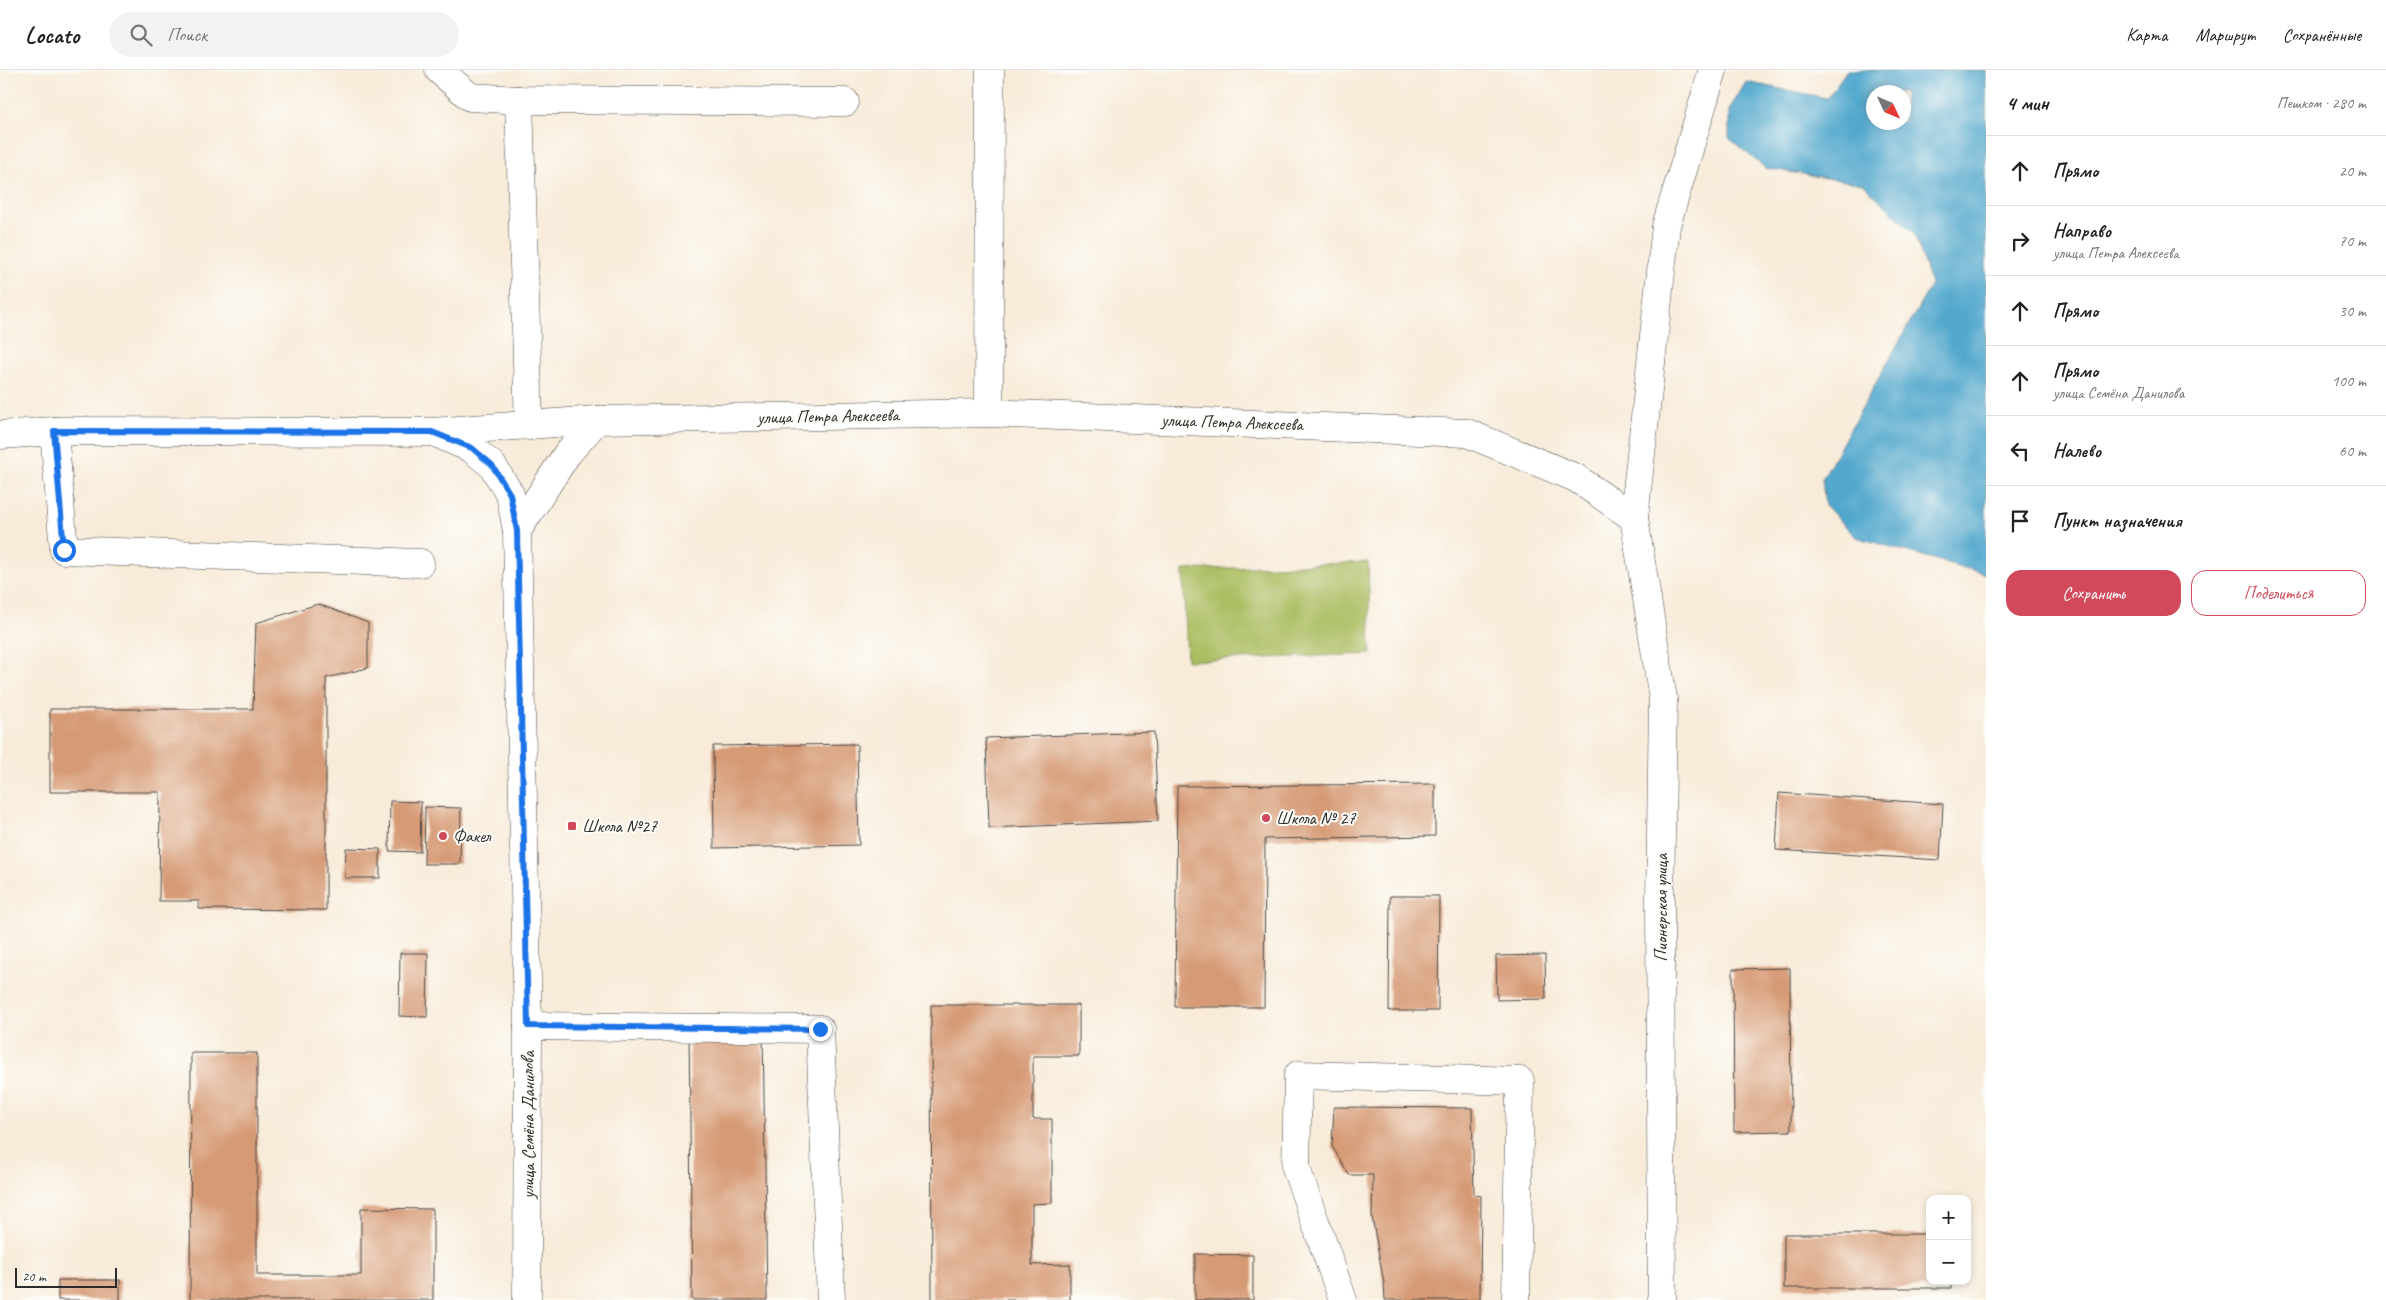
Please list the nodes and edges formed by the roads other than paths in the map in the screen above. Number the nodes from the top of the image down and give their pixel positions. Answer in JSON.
{"nodes":[{"id":1,"x":439,"y":70,"type":"edge"},
{"id":2,"x":990,"y":70,"type":"edge"},
{"id":3,"x":1713,"y":70,"type":"edge"},
{"id":4,"x":520,"y":100,"type":"junction"},
{"id":5,"x":846,"y":102,"type":"dead end"},
{"id":6,"x":989,"y":413,"type":"junction"},
{"id":7,"x":597,"y":420,"type":"junction"},
{"id":8,"x":529,"y":426,"type":"junction"},
{"id":9,"x":54,"y":431,"type":"junction"},
{"id":10,"x":432,"y":432,"type":"junction"},
{"id":11,"x":0,"y":435,"type":"edge"},
{"id":12,"x":1634,"y":518,"type":"junction"},
{"id":13,"x":517,"y":531,"type":"junction"},
{"id":14,"x":420,"y":563,"type":"dead end"},
{"id":15,"x":528,"y":1026,"type":"junction"},
{"id":16,"x":528,"y":1300,"type":"edge"},
{"id":17,"x":831,"y":1300,"type":"edge"},
{"id":18,"x":1343,"y":1300,"type":"edge"},
{"id":19,"x":1516,"y":1300,"type":"edge"},
{"id":20,"x":1662,"y":1300,"type":"edge"}],
"edges":[{"from":1,"to":4,"type":"street"},
{"from":2,"to":6,"type":"street"},
{"from":3,"to":12,"type":"street","name":"Пионерская улица"},
{"from":4,"to":5,"type":"street"},
{"from":4,"to":8,"type":"street"},
{"from":6,"to":7,"type":"street","name":"улица Петра Алексеева"},
{"from":6,"to":12,"type":"street","name":"улица Петра Алексеева"},
{"from":7,"to":8,"type":"street","name":"улица Петра Алексеева"},
{"from":7,"to":13,"type":"street"},
{"from":8,"to":10,"type":"street","name":"улица Петра Алексеева"},
{"from":9,"to":10,"type":"street","name":"улица Петра Алексеева"},
{"from":9,"to":11,"type":"street","name":"улица Петра Алексеева"},
{"from":9,"to":14,"type":"street"},
{"from":10,"to":13,"type":"street","name":"улица Семёна Данилова"},
{"from":12,"to":20,"type":"street","name":"Пионерская улица"},
{"from":13,"to":15,"type":"street","name":"улица Семёна Данилова"},
{"from":15,"to":16,"type":"street","name":"улица Семёна Данилова"},
{"from":15,"to":17,"type":"street"},
{"from":18,"to":19,"type":"street"}]}
